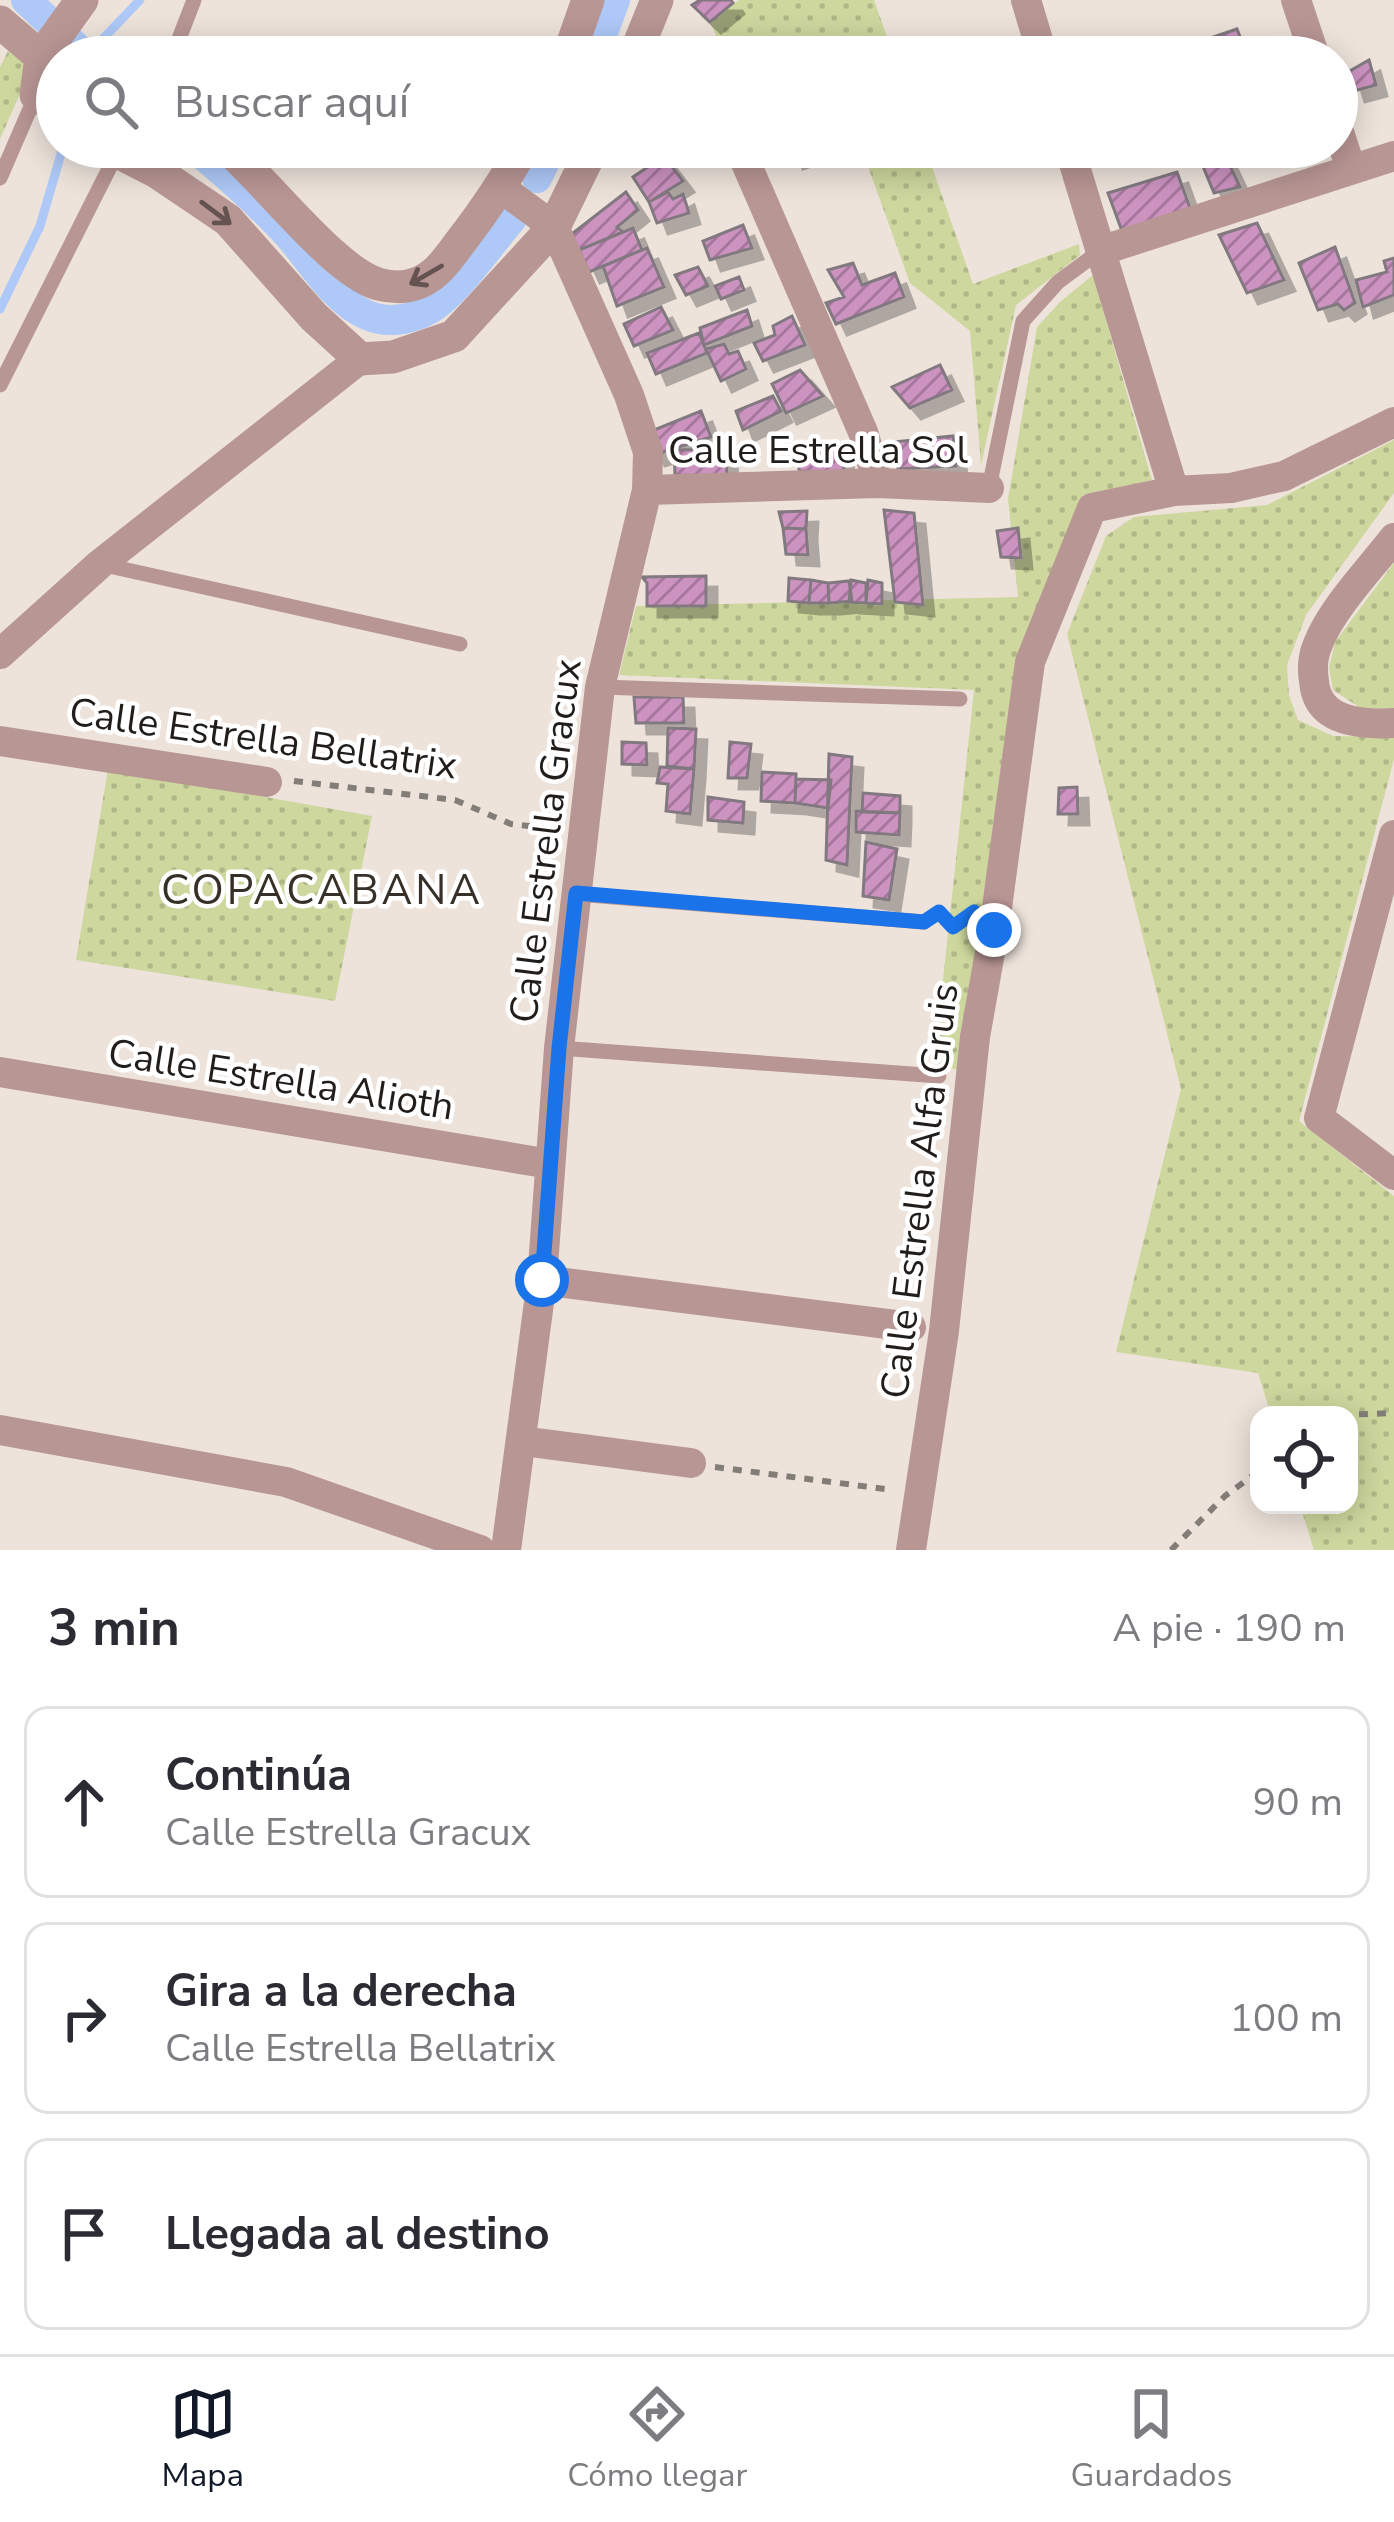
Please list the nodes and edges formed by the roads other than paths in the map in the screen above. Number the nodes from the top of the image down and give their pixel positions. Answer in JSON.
{"nodes":[{"id":1,"x":194,"y":0,"type":"edge"},
{"id":2,"x":588,"y":0,"type":"edge"},
{"id":3,"x":656,"y":0,"type":"edge"},
{"id":4,"x":1026,"y":0,"type":"edge"},
{"id":5,"x":1296,"y":0,"type":"edge"},
{"id":6,"x":78,"y":2,"type":"edge"},
{"id":7,"x":0,"y":22,"type":"edge"},
{"id":8,"x":56,"y":36,"type":"edge"},
{"id":9,"x":180,"y":36,"type":"edge"},
{"id":10,"x":575,"y":36,"type":"edge"},
{"id":11,"x":642,"y":36,"type":"edge"},
{"id":12,"x":1037,"y":36,"type":"edge"},
{"id":13,"x":1308,"y":36,"type":"edge"},
{"id":14,"x":36,"y":54,"type":"edge"},
{"id":15,"x":36,"y":123,"type":"edge"},
{"id":16,"x":1394,"y":156,"type":"edge"},
{"id":17,"x":1358,"y":167,"type":"edge"},
{"id":18,"x":106,"y":168,"type":"edge"},
{"id":19,"x":150,"y":168,"type":"edge"},
{"id":20,"x":250,"y":168,"type":"edge"},
{"id":21,"x":512,"y":168,"type":"edge"},
{"id":22,"x":583,"y":168,"type":"edge"},
{"id":23,"x":748,"y":168,"type":"edge"},
{"id":24,"x":1076,"y":168,"type":"edge"},
{"id":25,"x":1354,"y":168,"type":"edge"},
{"id":26,"x":1351,"y":169,"type":"joint"},
{"id":27,"x":0,"y":178,"type":"edge"},
{"id":28,"x":501,"y":188,"type":"junction"},
{"id":29,"x":554,"y":226,"type":"junction"},
{"id":30,"x":1100,"y":251,"type":"junction"},
{"id":31,"x":360,"y":359,"type":"junction"},
{"id":32,"x":0,"y":385,"type":"edge"},
{"id":33,"x":1394,"y":422,"type":"edge"},
{"id":34,"x":878,"y":483,"type":"junction"},
{"id":35,"x":989,"y":488,"type":"joint"},
{"id":36,"x":647,"y":490,"type":"junction"},
{"id":37,"x":1174,"y":491,"type":"junction"},
{"id":38,"x":1394,"y":538,"type":"edge"},
{"id":39,"x":100,"y":564,"type":"junction"},
{"id":40,"x":460,"y":644,"type":"dead end"},
{"id":41,"x":0,"y":654,"type":"edge"},
{"id":42,"x":600,"y":687,"type":"junction"},
{"id":43,"x":960,"y":699,"type":"dead end"},
{"id":44,"x":1394,"y":723,"type":"edge"},
{"id":45,"x":0,"y":741,"type":"edge"},
{"id":46,"x":267,"y":782,"type":"road end"},
{"id":47,"x":1394,"y":835,"type":"edge"},
{"id":48,"x":576,"y":893,"type":"junction"},
{"id":49,"x":924,"y":922,"type":"road end"},
{"id":50,"x":559,"y":1048,"type":"junction"},
{"id":51,"x":0,"y":1072,"type":"edge"},
{"id":52,"x":939,"y":1076,"type":"dead end"},
{"id":53,"x":550,"y":1164,"type":"junction"},
{"id":54,"x":1394,"y":1175,"type":"edge"},
{"id":55,"x":542,"y":1280,"type":"junction"},
{"id":56,"x":911,"y":1327,"type":"dead end"},
{"id":57,"x":0,"y":1430,"type":"edge"},
{"id":58,"x":522,"y":1441,"type":"junction"},
{"id":59,"x":691,"y":1463,"type":"road end"},
{"id":60,"x":480,"y":1550,"type":"edge"},
{"id":61,"x":506,"y":1550,"type":"edge"},
{"id":62,"x":911,"y":1550,"type":"edge"}],
"edges":[{"from":1,"to":9,"type":"lane"},
{"from":2,"to":10,"type":"street"},
{"from":3,"to":11,"type":"street"},
{"from":4,"to":12,"type":"street"},
{"from":5,"to":13,"type":"street"},
{"from":6,"to":8,"type":"street"},
{"from":7,"to":14,"type":"street"},
{"from":15,"to":27,"type":"lane"},
{"from":16,"to":17,"type":"street"},
{"from":18,"to":32,"type":"lane"},
{"from":19,"to":31,"type":"street","one_way":true},
{"from":28,"to":20,"type":"street","one_way":true},
{"from":21,"to":28,"type":"street"},
{"from":22,"to":29,"type":"street"},
{"from":23,"to":34,"type":"street"},
{"from":24,"to":30,"type":"street"},
{"from":25,"to":26,"type":"street"},
{"from":26,"to":30,"type":"street"},
{"from":28,"to":29,"type":"street"},
{"from":29,"to":31,"type":"street"},
{"from":29,"to":36,"type":"street","name":"Calle Estrella Gracux"},
{"from":30,"to":35,"type":"lane"},
{"from":30,"to":37,"type":"street"},
{"from":31,"to":39,"type":"street"},
{"from":33,"to":37,"type":"street"},
{"from":34,"to":35,"type":"street","name":"Calle Estrella Sol"},
{"from":34,"to":36,"type":"street","name":"Calle Estrella Sol"},
{"from":36,"to":42,"type":"street","name":"Calle Estrella Gracux"},
{"from":37,"to":62,"type":"street","name":"Calle Estrella Alfa Gruis"},
{"from":38,"to":44,"type":"street"},
{"from":39,"to":40,"type":"lane"},
{"from":39,"to":41,"type":"street"},
{"from":42,"to":43,"type":"lane"},
{"from":42,"to":48,"type":"street","name":"Calle Estrella Gracux"},
{"from":45,"to":46,"type":"street","name":"Calle Estrella Bellatrix"},
{"from":47,"to":54,"type":"street"},
{"from":48,"to":49,"type":"lane"},
{"from":48,"to":50,"type":"street","name":"Calle Estrella Gracux"},
{"from":50,"to":52,"type":"lane"},
{"from":50,"to":53,"type":"street","name":"Calle Estrella Gracux"},
{"from":51,"to":53,"type":"street","name":"Calle Estrella Alioth"},
{"from":53,"to":55,"type":"street","name":"Calle Estrella Gracux"},
{"from":55,"to":56,"type":"street"},
{"from":55,"to":58,"type":"street","name":"Calle Estrella Gracux"},
{"from":57,"to":60,"type":"street"},
{"from":58,"to":59,"type":"street"},
{"from":58,"to":61,"type":"street","name":"Calle Estrella Gracux"}]}
